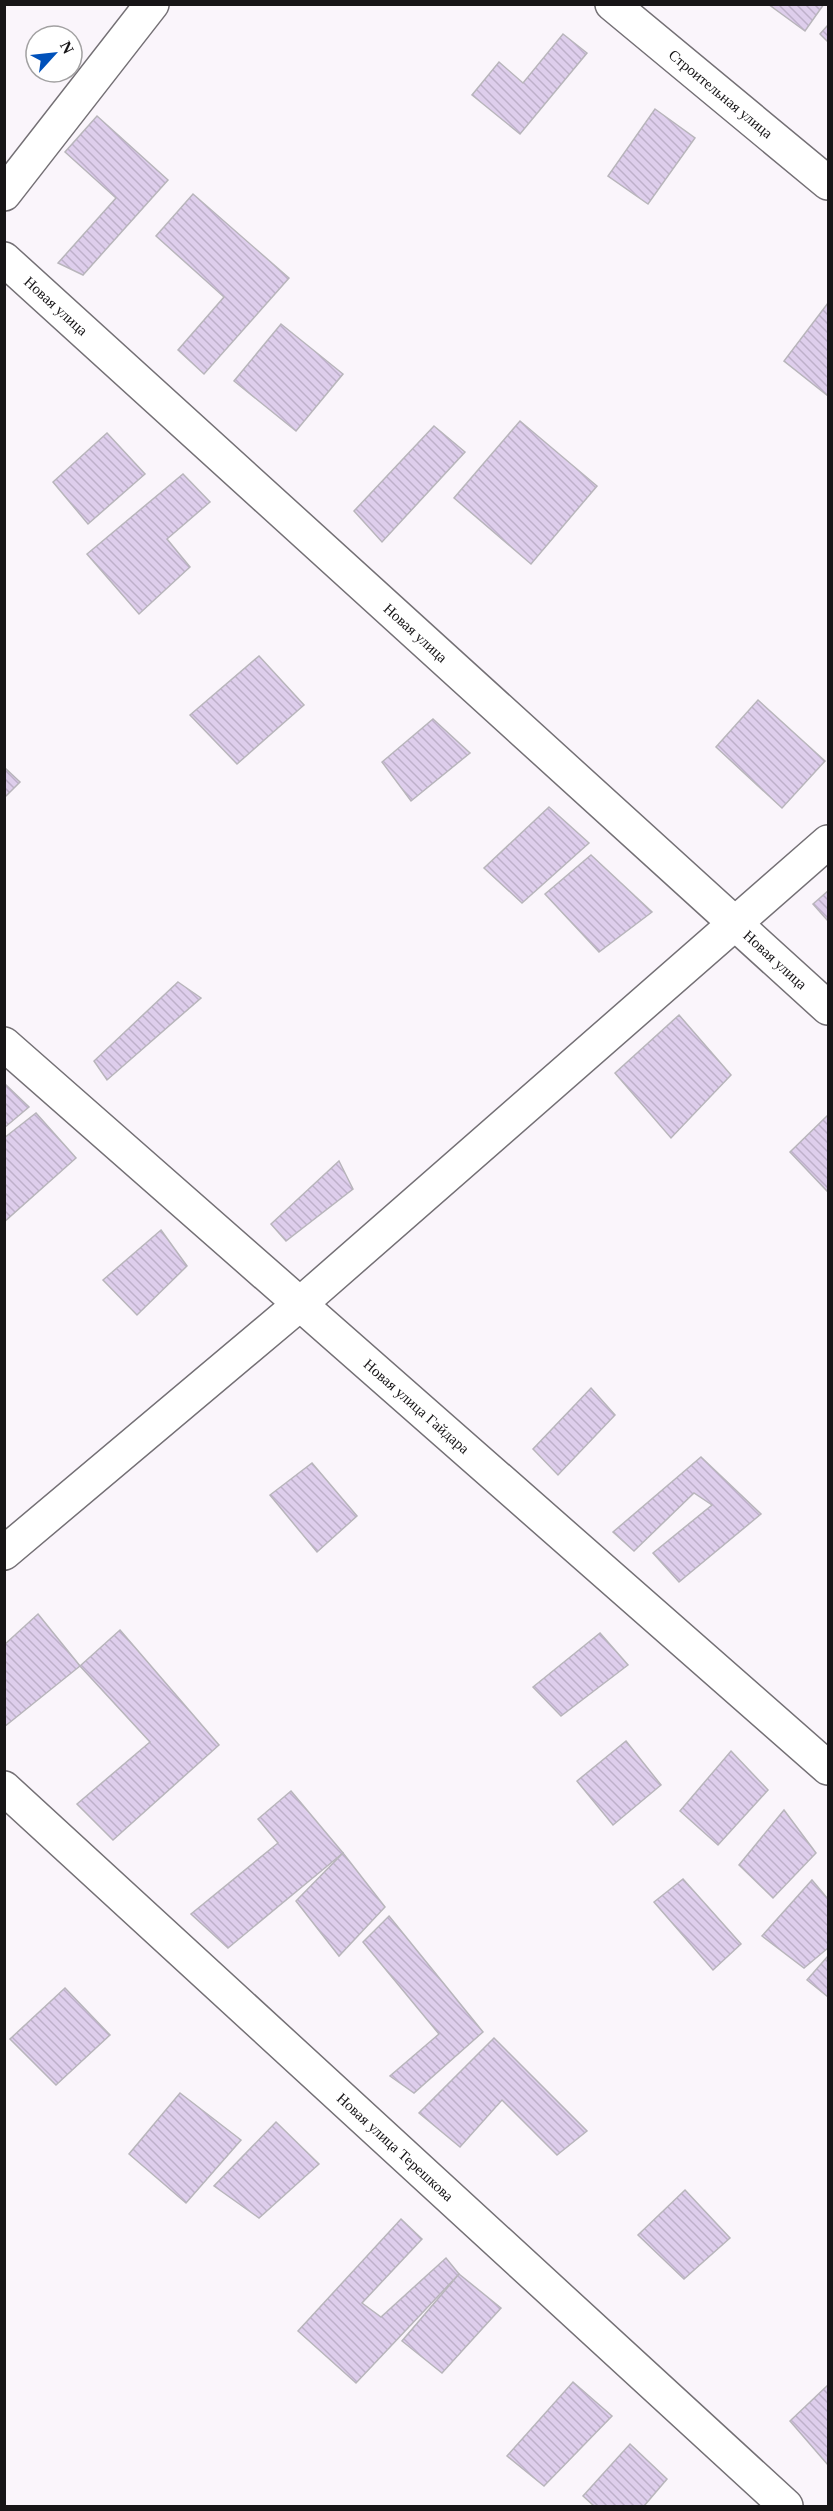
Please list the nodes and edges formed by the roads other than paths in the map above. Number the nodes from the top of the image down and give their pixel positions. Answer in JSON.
{"nodes":[{"id":1,"x":152,"y":4,"type":"edge"},
{"id":2,"x":612,"y":4,"type":"edge"},
{"id":3,"x":828,"y":183,"type":"edge"},
{"id":4,"x":4,"y":194,"type":"edge"},
{"id":5,"x":4,"y":259,"type":"edge"},
{"id":6,"x":828,"y":842,"type":"edge"},
{"id":7,"x":736,"y":925,"type":"junction"},
{"id":8,"x":828,"y":1008,"type":"edge"},
{"id":9,"x":4,"y":1044,"type":"edge"},
{"id":10,"x":300,"y":1304,"type":"junction"},
{"id":11,"x":4,"y":1553,"type":"edge"},
{"id":12,"x":828,"y":1768,"type":"edge"},
{"id":13,"x":4,"y":1788,"type":"edge"},
{"id":14,"x":786,"y":2506,"type":"edge"}],
"edges":[{"from":1,"to":4,"type":"street"},
{"from":2,"to":3,"type":"street","name":"Строительная улица"},
{"from":5,"to":7,"type":"street","name":"Новая улица"},
{"from":6,"to":7,"type":"street"},
{"from":7,"to":8,"type":"street","name":"Новая улица"},
{"from":7,"to":10,"type":"street"},
{"from":9,"to":10,"type":"street","name":"Новая улица Гайдара"},
{"from":10,"to":11,"type":"street"},
{"from":10,"to":12,"type":"street","name":"Новая улица Гайдара"},
{"from":13,"to":14,"type":"street","name":"Новая улица Терешкова"}]}
